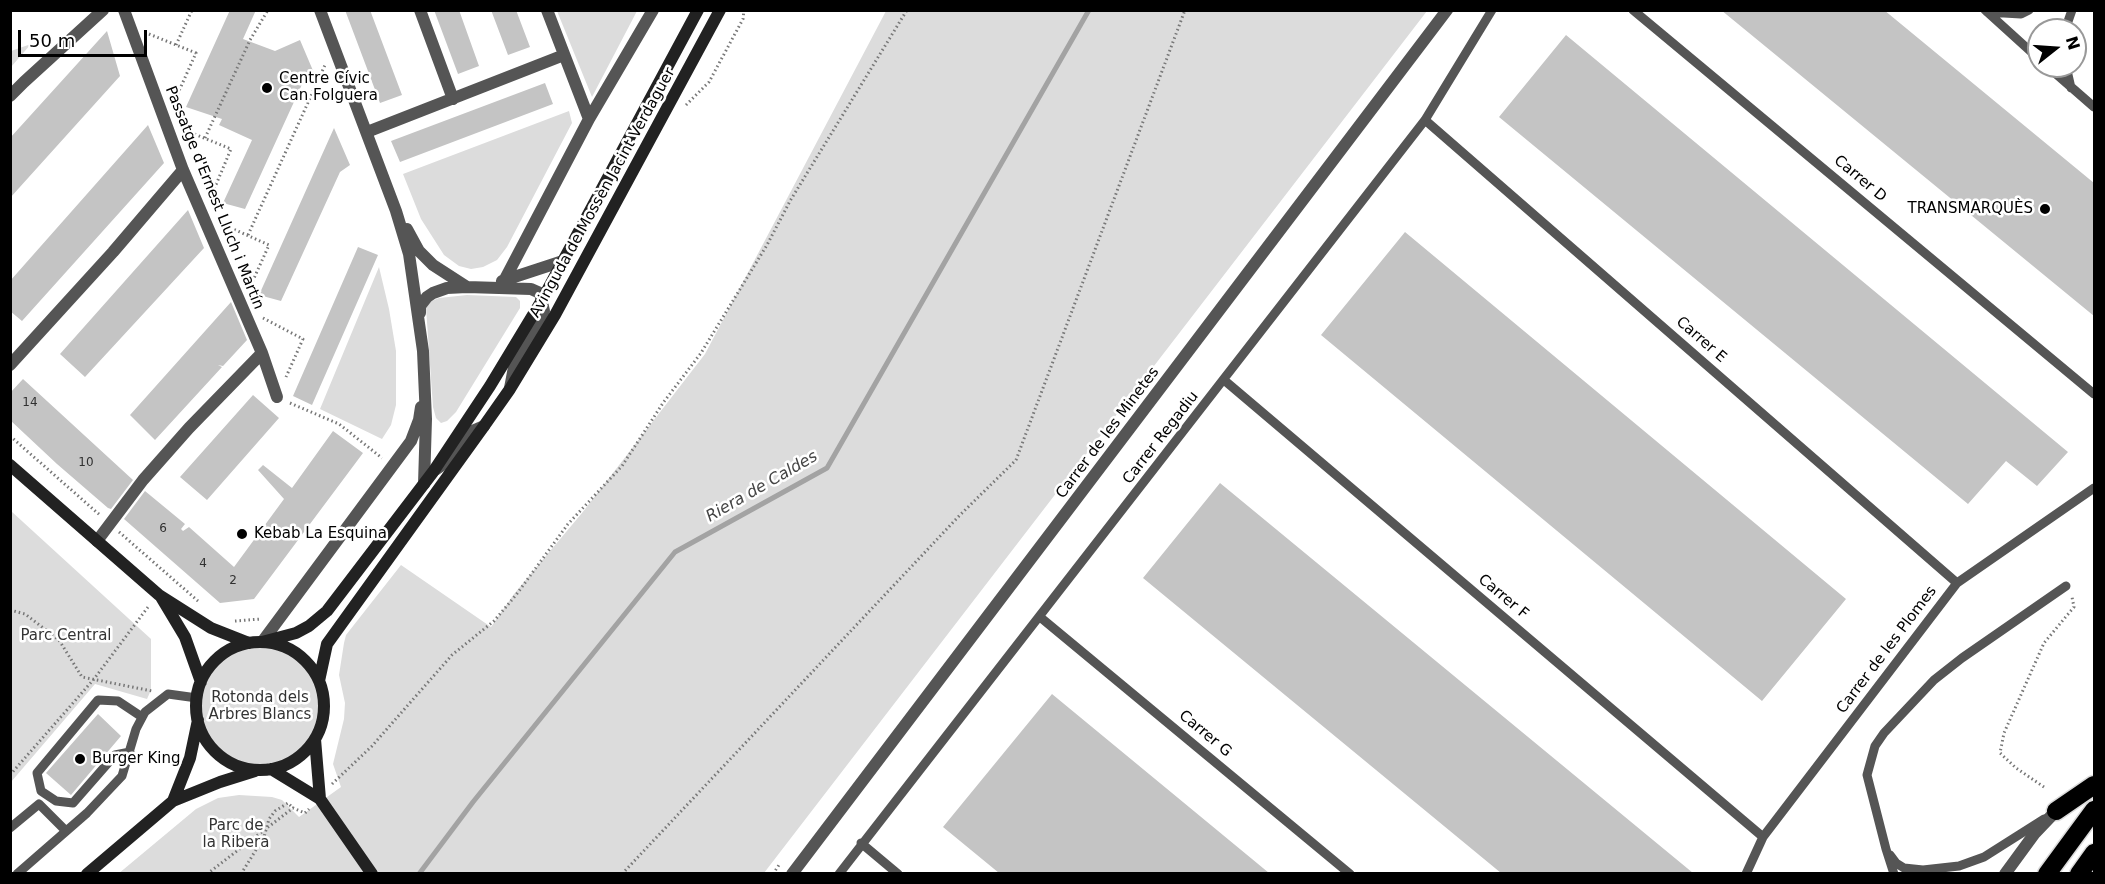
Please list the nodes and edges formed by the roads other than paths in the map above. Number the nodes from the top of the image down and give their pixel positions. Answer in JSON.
{"nodes":[{"id":1,"x":103,"y":10,"type":"edge"},
{"id":2,"x":124,"y":10,"type":"edge"},
{"id":3,"x":320,"y":10,"type":"edge"},
{"id":4,"x":420,"y":10,"type":"edge"},
{"id":5,"x":547,"y":10,"type":"edge"},
{"id":6,"x":653,"y":10,"type":"edge"},
{"id":7,"x":698,"y":10,"type":"edge"},
{"id":8,"x":720,"y":10,"type":"edge"},
{"id":9,"x":1447,"y":10,"type":"edge"},
{"id":10,"x":1492,"y":10,"type":"edge"},
{"id":11,"x":1633,"y":10,"type":"edge"},
{"id":12,"x":2029,"y":10,"type":"edge"},
{"id":13,"x":1986,"y":11,"type":"edge"},
{"id":14,"x":2027,"y":48,"type":"edge"},
{"id":15,"x":564,"y":55,"type":"junction"},
{"id":16,"x":2061,"y":78,"type":"edge"},
{"id":17,"x":2069,"y":78,"type":"edge"},
{"id":18,"x":2072,"y":87,"type":"junction"},
{"id":19,"x":10,"y":96,"type":"edge"},
{"id":20,"x":453,"y":99,"type":"junction"},
{"id":21,"x":2094,"y":107,"type":"edge"},
{"id":22,"x":589,"y":119,"type":"junction"},
{"id":23,"x":1425,"y":120,"type":"junction"},
{"id":24,"x":367,"y":132,"type":"junction"},
{"id":25,"x":183,"y":170,"type":"junction"},
{"id":26,"x":396,"y":211,"type":"junction"},
{"id":27,"x":563,"y":261,"type":"junction"},
{"id":28,"x":505,"y":279,"type":"junction"},
{"id":29,"x":473,"y":287,"type":"junction"},
{"id":30,"x":541,"y":297,"type":"junction"},
{"id":31,"x":419,"y":318,"type":"junction"},
{"id":32,"x":262,"y":353,"type":"junction"},
{"id":33,"x":10,"y":364,"type":"edge"},
{"id":34,"x":1224,"y":380,"type":"junction"},
{"id":35,"x":424,"y":388,"type":"junction"},
{"id":36,"x":510,"y":389,"type":"junction"},
{"id":37,"x":2094,"y":394,"type":"edge"},
{"id":38,"x":277,"y":397,"type":"road end"},
{"id":39,"x":484,"y":426,"type":"junction"},
{"id":40,"x":10,"y":465,"type":"edge"},
{"id":41,"x":433,"y":472,"type":"junction"},
{"id":42,"x":424,"y":484,"type":"junction"},
{"id":43,"x":2094,"y":488,"type":"edge"},
{"id":44,"x":97,"y":541,"type":"junction"},
{"id":45,"x":1957,"y":583,"type":"junction"},
{"id":46,"x":2066,"y":586,"type":"road end"},
{"id":47,"x":159,"y":595,"type":"junction"},
{"id":48,"x":1040,"y":617,"type":"junction"},
{"id":49,"x":262,"y":642,"type":"junction"},
{"id":50,"x":249,"y":643,"type":"junction"},
{"id":51,"x":319,"y":681,"type":"junction"},
{"id":52,"x":201,"y":682,"type":"junction"},
{"id":53,"x":197,"y":698,"type":"junction"},
{"id":54,"x":142,"y":717,"type":"junction"},
{"id":55,"x":198,"y":719,"type":"junction"},
{"id":56,"x":315,"y":739,"type":"junction"},
{"id":57,"x":130,"y":752,"type":"junction"},
{"id":58,"x":265,"y":770,"type":"junction"},
{"id":59,"x":2094,"y":785,"type":"edge"},
{"id":60,"x":320,"y":799,"type":"junction"},
{"id":61,"x":172,"y":801,"type":"junction"},
{"id":62,"x":2094,"y":810,"type":"edge"},
{"id":63,"x":2056,"y":811,"type":"junction"},
{"id":64,"x":10,"y":828,"type":"edge"},
{"id":65,"x":66,"y":831,"type":"junction"},
{"id":66,"x":1763,"y":837,"type":"junction"},
{"id":67,"x":861,"y":843,"type":"junction"},
{"id":68,"x":1886,"y":849,"type":"junction"},
{"id":69,"x":2094,"y":853,"type":"edge"},
{"id":70,"x":17,"y":873,"type":"edge"},
{"id":71,"x":87,"y":873,"type":"edge"},
{"id":72,"x":372,"y":873,"type":"edge"},
{"id":73,"x":792,"y":873,"type":"edge"},
{"id":74,"x":839,"y":873,"type":"edge"},
{"id":75,"x":898,"y":873,"type":"edge"},
{"id":76,"x":1350,"y":873,"type":"edge"},
{"id":77,"x":1746,"y":873,"type":"edge"},
{"id":78,"x":1894,"y":873,"type":"edge"},
{"id":79,"x":2005,"y":873,"type":"edge"},
{"id":80,"x":2046,"y":873,"type":"edge"},
{"id":81,"x":2079,"y":873,"type":"edge"}],
"edges":[{"from":1,"to":19,"type":"street"},
{"from":2,"to":25,"type":"street","name":"Passatge d'Ernest Lluch i Martín"},
{"from":3,"to":24,"type":"street"},
{"from":4,"to":20,"type":"street"},
{"from":5,"to":15,"type":"street"},
{"from":6,"to":22,"type":"street"},
{"from":7,"to":27,"type":"main road","name":"Avinguda de Mossèn Jacint Verdaguer"},
{"from":8,"to":36,"type":"main road","name":"Avinguda de Mossèn Jacint Verdaguer"},
{"from":9,"to":73,"type":"street","name":"Carrer de les Minetes"},
{"from":10,"to":23,"type":"lane","name":"Carrer Regadiu"},
{"from":11,"to":37,"type":"lane","name":"Carrer D"},
{"from":12,"to":13,"type":"lane"},
{"from":13,"to":14,"type":"lane"},
{"from":15,"to":20,"type":"street"},
{"from":15,"to":22,"type":"street"},
{"from":16,"to":18,"type":"lane"},
{"from":17,"to":18,"type":"lane"},
{"from":18,"to":21,"type":"lane"},
{"from":20,"to":24,"type":"street"},
{"from":22,"to":28,"type":"street"},
{"from":23,"to":34,"type":"lane","name":"Carrer Regadiu"},
{"from":23,"to":45,"type":"lane","name":"Carrer E"},
{"from":24,"to":26,"type":"street"},
{"from":25,"to":32,"type":"street","name":"Passatge d'Ernest Lluch i Martín"},
{"from":25,"to":33,"type":"street"},
{"from":26,"to":29,"type":"street"},
{"from":26,"to":31,"type":"street"},
{"from":27,"to":28,"type":"street","name":"Avinguda de Mossèn Jacint Verdaguer"},
{"from":27,"to":30,"type":"main road","name":"Avinguda de Mossèn Jacint Verdaguer"},
{"from":28,"to":29,"type":"street","name":"Avinguda de Mossèn Jacint Verdaguer"},
{"from":29,"to":30,"type":"street"},
{"from":29,"to":31,"type":"street"},
{"from":30,"to":36,"type":"street","name":"Avinguda de Mossèn Jacint Verdaguer"},
{"from":30,"to":41,"type":"main road","name":"Avinguda de Mossèn Jacint Verdaguer"},
{"from":31,"to":35,"type":"street"},
{"from":32,"to":38,"type":"street","name":"Passatge d'Ernest Lluch i Martín"},
{"from":32,"to":44,"type":"street"},
{"from":34,"to":48,"type":"lane","name":"Carrer Regadiu"},
{"from":34,"to":66,"type":"lane","name":"Carrer F"},
{"from":35,"to":42,"type":"street"},
{"from":35,"to":49,"type":"street"},
{"from":36,"to":39,"type":"main road","name":"Avinguda de Mossèn Jacint Verdaguer"},
{"from":39,"to":41,"type":"street","name":"Avinguda de Mossèn Jacint Verdaguer"},
{"from":39,"to":51,"type":"main road","name":"Avinguda de Mossèn Jacint Verdaguer"},
{"from":40,"to":44,"type":"main road"},
{"from":41,"to":42,"type":"main road","name":"Avinguda de Mossèn Jacint Verdaguer"},
{"from":42,"to":49,"type":"main road","name":"Avinguda de Mossèn Jacint Verdaguer"},
{"from":43,"to":45,"type":"lane","name":"Carrer de les Plomes"},
{"from":44,"to":47,"type":"main road"},
{"from":45,"to":66,"type":"lane","name":"Carrer de les Plomes"},
{"from":46,"to":68,"type":"lane"},
{"from":47,"to":50,"type":"main road"},
{"from":47,"to":52,"type":"main road"},
{"from":48,"to":67,"type":"lane","name":"Carrer Regadiu"},
{"from":48,"to":76,"type":"lane","name":"Carrer G"},
{"from":49,"to":50,"type":"main road"},
{"from":49,"to":51,"type":"main road"},
{"from":50,"to":52,"type":"main road"},
{"from":51,"to":56,"type":"main road"},
{"from":52,"to":53,"type":"main road"},
{"from":53,"to":54,"type":"lane"},
{"from":53,"to":55,"type":"main road"},
{"from":54,"to":57,"type":"lane"},
{"from":54,"to":57,"type":"lane"},
{"from":55,"to":58,"type":"main road"},
{"from":55,"to":61,"type":"main road"},
{"from":56,"to":58,"type":"main road"},
{"from":56,"to":60,"type":"main road"},
{"from":57,"to":65,"type":"lane"},
{"from":58,"to":60,"type":"main road"},
{"from":58,"to":61,"type":"main road"},
{"from":59,"to":63,"type":"highway"},
{"from":60,"to":72,"type":"main road"},
{"from":61,"to":71,"type":"main road"},
{"from":62,"to":80,"type":"highway"},
{"from":63,"to":68,"type":"lane"},
{"from":63,"to":79,"type":"street"},
{"from":64,"to":65,"type":"lane"},
{"from":65,"to":70,"type":"lane"},
{"from":66,"to":77,"type":"lane","name":"Carrer de les Plomes"},
{"from":67,"to":74,"type":"lane","name":"Carrer Regadiu"},
{"from":67,"to":75,"type":"lane"},
{"from":68,"to":78,"type":"lane"},
{"from":69,"to":81,"type":"highway"}]}
